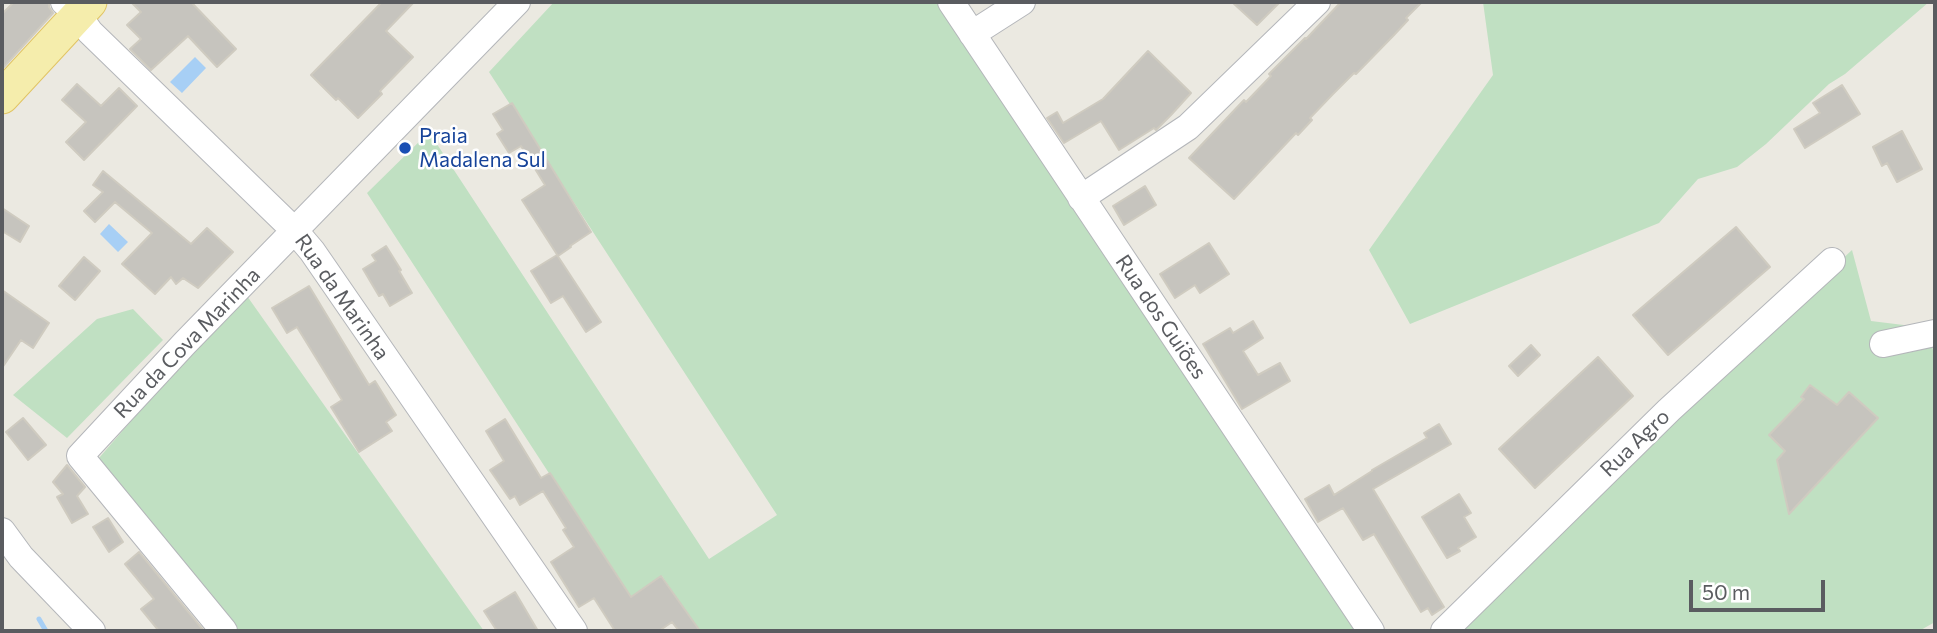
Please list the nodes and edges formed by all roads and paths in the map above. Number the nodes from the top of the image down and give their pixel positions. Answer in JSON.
{"nodes":[{"id":1,"x":517,"y":2,"type":"edge"},
{"id":2,"x":951,"y":2,"type":"edge"},
{"id":3,"x":1022,"y":2,"type":"edge"},
{"id":4,"x":1317,"y":2,"type":"edge"},
{"id":5,"x":78,"y":6,"type":"edge"},
{"id":6,"x":972,"y":33,"type":"junction"},
{"id":7,"x":2,"y":97,"type":"edge"},
{"id":8,"x":1081,"y":198,"type":"junction"},
{"id":9,"x":295,"y":231,"type":"junction"},
{"id":10,"x":1832,"y":261,"type":"dead end"},
{"id":11,"x":1935,"y":333,"type":"edge"},
{"id":12,"x":1883,"y":344,"type":"dead end"},
{"id":13,"x":2,"y":531,"type":"edge"},
{"id":14,"x":92,"y":631,"type":"edge"},
{"id":15,"x":224,"y":631,"type":"edge"},
{"id":16,"x":574,"y":631,"type":"edge"},
{"id":17,"x":1371,"y":631,"type":"edge"},
{"id":18,"x":1444,"y":631,"type":"edge"}],
"edges":[{"from":1,"to":9,"type":"street","name":"Rua da Cova Marinha"},
{"from":2,"to":6,"type":"street","name":"Rua dos Guiões"},
{"from":3,"to":6,"type":"street"},
{"from":4,"to":8,"type":"street"},
{"from":5,"to":7,"type":"main road"},
{"from":5,"to":9,"type":"street","name":"Rua da Marinha"},
{"from":6,"to":8,"type":"street","name":"Rua dos Guiões"},
{"from":8,"to":17,"type":"street","name":"Rua dos Guiões"},
{"from":9,"to":15,"type":"street","name":"Rua da Cova Marinha"},
{"from":9,"to":16,"type":"street","name":"Rua da Marinha"},
{"from":10,"to":18,"type":"street","name":"Rua Agro"},
{"from":11,"to":12,"type":"street"},
{"from":13,"to":14,"type":"street"}]}
